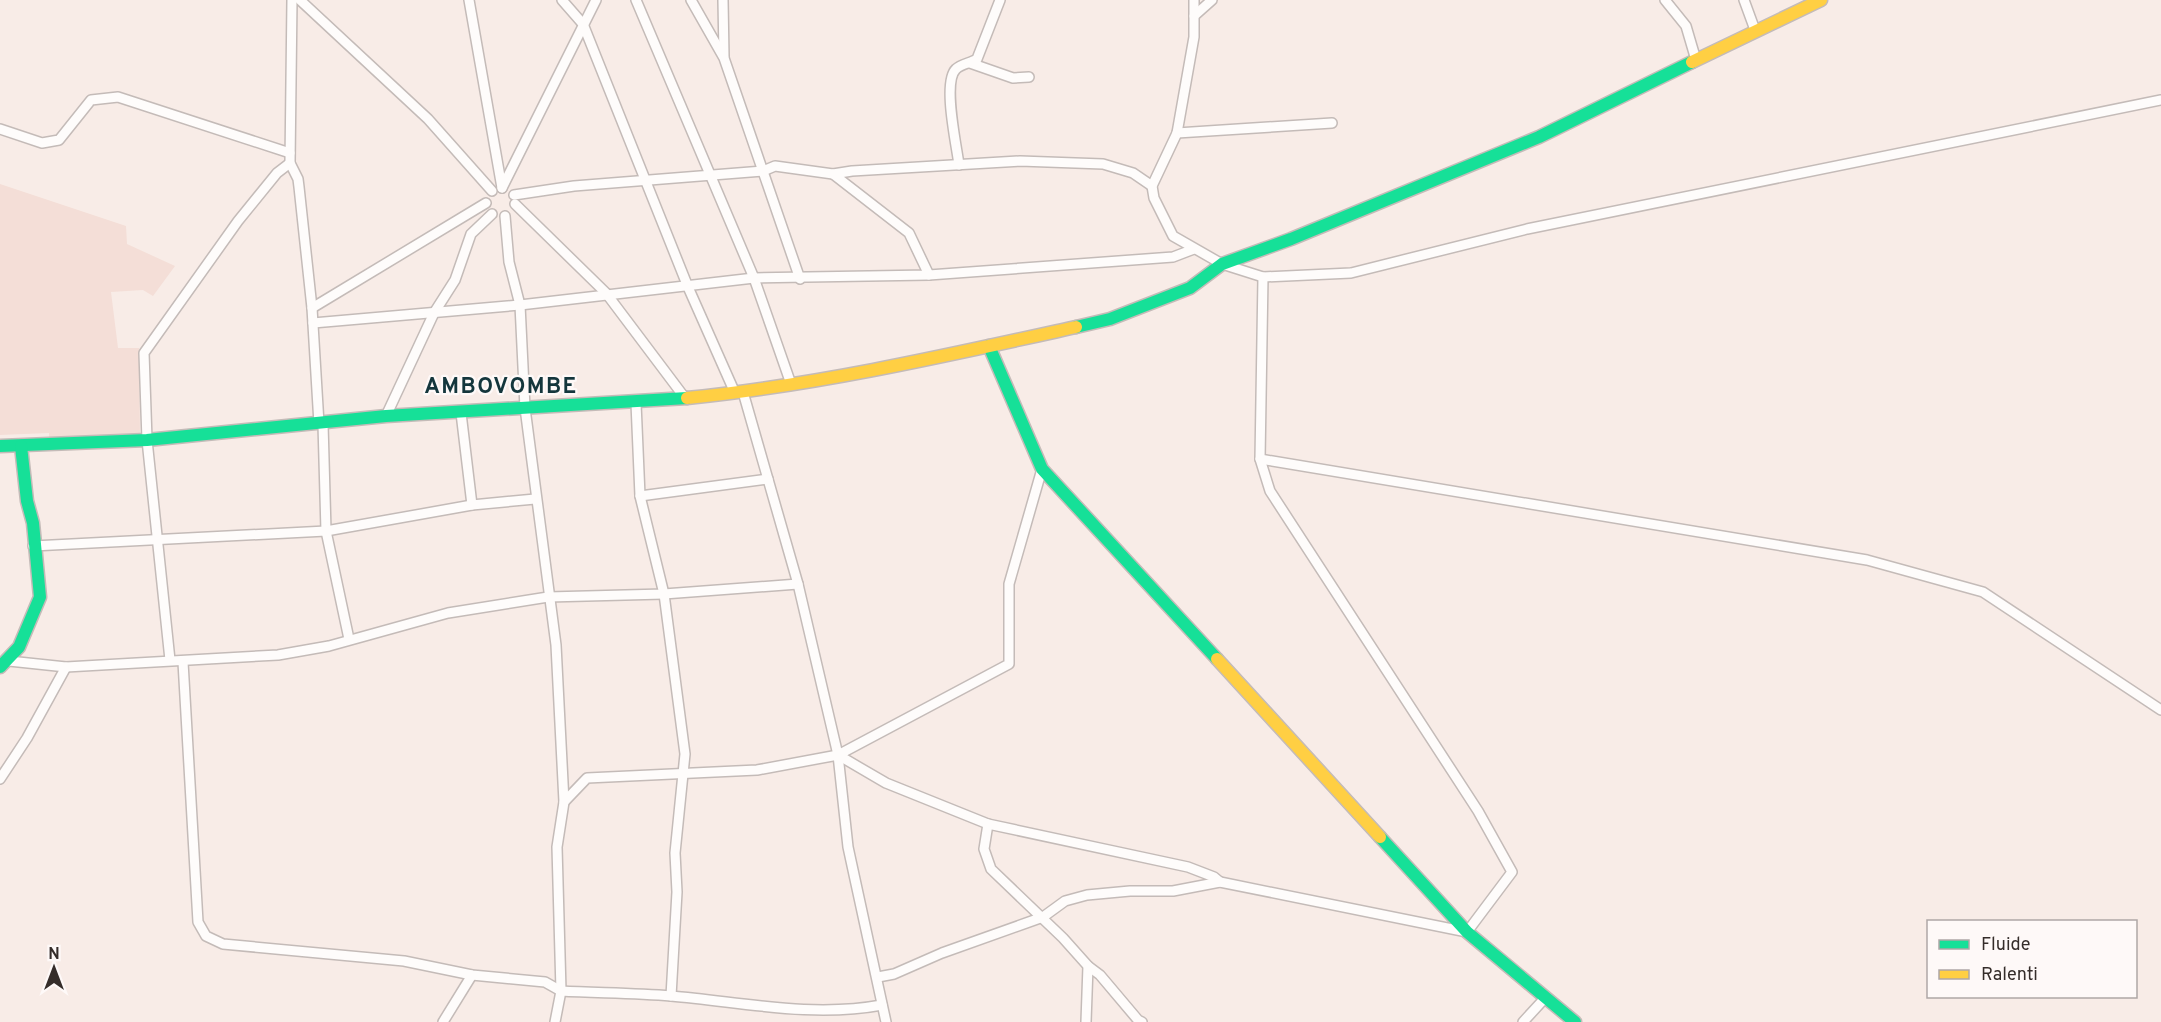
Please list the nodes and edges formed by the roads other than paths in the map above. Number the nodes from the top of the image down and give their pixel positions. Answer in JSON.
{"nodes":[{"id":1,"x":292,"y":0,"type":"edge"},
{"id":2,"x":300,"y":0,"type":"edge"},
{"id":3,"x":469,"y":0,"type":"edge"},
{"id":4,"x":562,"y":0,"type":"edge"},
{"id":5,"x":596,"y":0,"type":"edge"},
{"id":6,"x":636,"y":0,"type":"edge"},
{"id":7,"x":692,"y":0,"type":"edge"},
{"id":8,"x":723,"y":0,"type":"edge"},
{"id":9,"x":1000,"y":0,"type":"edge"},
{"id":10,"x":1194,"y":0,"type":"edge"},
{"id":11,"x":1212,"y":0,"type":"edge"},
{"id":12,"x":1665,"y":0,"type":"edge"},
{"id":13,"x":1744,"y":0,"type":"edge"},
{"id":14,"x":1821,"y":0,"type":"edge"},
{"id":15,"x":1194,"y":16,"type":"junction"},
{"id":16,"x":583,"y":24,"type":"junction"},
{"id":17,"x":1755,"y":30,"type":"junction"},
{"id":18,"x":724,"y":58,"type":"junction"},
{"id":19,"x":1696,"y":60,"type":"junction"},
{"id":20,"x":970,"y":63,"type":"junction"},
{"id":21,"x":1029,"y":77,"type":"dead end"},
{"id":22,"x":2161,"y":100,"type":"edge"},
{"id":23,"x":1332,"y":123,"type":"dead end"},
{"id":24,"x":0,"y":129,"type":"edge"},
{"id":25,"x":1177,"y":133,"type":"junction"},
{"id":26,"x":291,"y":153,"type":"junction"},
{"id":27,"x":290,"y":163,"type":"junction"},
{"id":28,"x":959,"y":165,"type":"junction"},
{"id":29,"x":763,"y":171,"type":"junction"},
{"id":30,"x":833,"y":174,"type":"junction"},
{"id":31,"x":710,"y":175,"type":"junction"},
{"id":32,"x":648,"y":180,"type":"junction"},
{"id":33,"x":1152,"y":186,"type":"junction"},
{"id":34,"x":502,"y":188,"type":"junction"},
{"id":35,"x":492,"y":191,"type":"junction"},
{"id":36,"x":514,"y":200,"type":"junction"},
{"id":37,"x":486,"y":203,"type":"junction"},
{"id":38,"x":492,"y":214,"type":"junction"},
{"id":39,"x":506,"y":216,"type":"junction"},
{"id":40,"x":1194,"y":249,"type":"junction"},
{"id":41,"x":1222,"y":264,"type":"junction"},
{"id":42,"x":929,"y":275,"type":"junction"},
{"id":43,"x":1263,"y":277,"type":"junction"},
{"id":44,"x":754,"y":278,"type":"junction"},
{"id":45,"x":800,"y":279,"type":"junction"},
{"id":46,"x":688,"y":287,"type":"junction"},
{"id":47,"x":606,"y":293,"type":"junction"},
{"id":48,"x":520,"y":304,"type":"junction"},
{"id":49,"x":312,"y":308,"type":"junction"},
{"id":50,"x":434,"y":313,"type":"junction"},
{"id":51,"x":313,"y":323,"type":"junction"},
{"id":52,"x":989,"y":346,"type":"junction"},
{"id":53,"x":791,"y":384,"type":"junction"},
{"id":54,"x":739,"y":392,"type":"junction"},
{"id":55,"x":685,"y":398,"type":"junction"},
{"id":56,"x":636,"y":403,"type":"junction"},
{"id":57,"x":525,"y":408,"type":"junction"},
{"id":58,"x":461,"y":413,"type":"junction"},
{"id":59,"x":386,"y":416,"type":"junction"},
{"id":60,"x":321,"y":424,"type":"junction"},
{"id":61,"x":147,"y":440,"type":"junction"},
{"id":62,"x":0,"y":446,"type":"edge"},
{"id":63,"x":21,"y":446,"type":"junction"},
{"id":64,"x":1260,"y":459,"type":"junction"},
{"id":65,"x":1042,"y":468,"type":"junction"},
{"id":66,"x":768,"y":479,"type":"junction"},
{"id":67,"x":640,"y":496,"type":"junction"},
{"id":68,"x":535,"y":499,"type":"junction"},
{"id":69,"x":472,"y":505,"type":"junction"},
{"id":70,"x":326,"y":531,"type":"junction"},
{"id":71,"x":156,"y":540,"type":"junction"},
{"id":72,"x":33,"y":546,"type":"junction"},
{"id":73,"x":798,"y":584,"type":"junction"},
{"id":74,"x":664,"y":594,"type":"junction"},
{"id":75,"x":548,"y":597,"type":"junction"},
{"id":76,"x":349,"y":639,"type":"junction"},
{"id":77,"x":170,"y":660,"type":"junction"},
{"id":78,"x":183,"y":662,"type":"junction"},
{"id":79,"x":4,"y":664,"type":"edge"},
{"id":80,"x":66,"y":667,"type":"junction"},
{"id":81,"x":2161,"y":710,"type":"edge"},
{"id":82,"x":838,"y":755,"type":"junction"},
{"id":83,"x":684,"y":773,"type":"junction"},
{"id":84,"x":0,"y":779,"type":"edge"},
{"id":85,"x":564,"y":802,"type":"junction"},
{"id":86,"x":988,"y":824,"type":"junction"},
{"id":87,"x":1220,"y":882,"type":"junction"},
{"id":88,"x":1042,"y":917,"type":"junction"},
{"id":89,"x":1467,"y":932,"type":"junction"},
{"id":90,"x":1088,"y":966,"type":"junction"},
{"id":91,"x":472,"y":975,"type":"junction"},
{"id":92,"x":878,"y":977,"type":"junction"},
{"id":93,"x":561,"y":992,"type":"junction"},
{"id":94,"x":671,"y":996,"type":"junction"},
{"id":95,"x":1546,"y":997,"type":"junction"},
{"id":96,"x":882,"y":1005,"type":"junction"},
{"id":97,"x":443,"y":1022,"type":"edge"},
{"id":98,"x":555,"y":1022,"type":"edge"},
{"id":99,"x":886,"y":1022,"type":"edge"},
{"id":100,"x":1086,"y":1022,"type":"edge"},
{"id":101,"x":1142,"y":1022,"type":"edge"},
{"id":102,"x":1523,"y":1022,"type":"edge"},
{"id":103,"x":1575,"y":1022,"type":"edge"}],
"edges":[{"from":1,"to":26,"type":"street"},
{"from":2,"to":35,"type":"street"},
{"from":3,"to":34,"type":"street"},
{"from":4,"to":16,"type":"street"},
{"from":5,"to":16,"type":"street"},
{"from":6,"to":31,"type":"street"},
{"from":7,"to":18,"type":"street"},
{"from":8,"to":18,"type":"street"},
{"from":9,"to":20,"type":"street"},
{"from":10,"to":15,"type":"street"},
{"from":11,"to":15,"type":"street"},
{"from":12,"to":19,"type":"street"},
{"from":13,"to":17,"type":"street"},
{"from":14,"to":17,"type":"main road"},
{"from":15,"to":25,"type":"street"},
{"from":16,"to":32,"type":"street"},
{"from":16,"to":34,"type":"street"},
{"from":17,"to":19,"type":"main road"},
{"from":18,"to":29,"type":"street"},
{"from":19,"to":41,"type":"main road"},
{"from":20,"to":21,"type":"street"},
{"from":20,"to":28,"type":"street"},
{"from":22,"to":43,"type":"street"},
{"from":23,"to":25,"type":"street"},
{"from":24,"to":26,"type":"street"},
{"from":25,"to":33,"type":"street"},
{"from":26,"to":27,"type":"street"},
{"from":27,"to":49,"type":"street"},
{"from":27,"to":61,"type":"street"},
{"from":28,"to":30,"type":"street"},
{"from":28,"to":33,"type":"street"},
{"from":29,"to":30,"type":"street"},
{"from":29,"to":31,"type":"street"},
{"from":29,"to":45,"type":"street"},
{"from":30,"to":42,"type":"street"},
{"from":31,"to":32,"type":"street"},
{"from":31,"to":44,"type":"street"},
{"from":32,"to":36,"type":"street"},
{"from":32,"to":46,"type":"street"},
{"from":33,"to":40,"type":"street"},
{"from":34,"to":35,"type":"street"},
{"from":34,"to":36,"type":"street"},
{"from":35,"to":37,"type":"street"},
{"from":36,"to":39,"type":"street"},
{"from":36,"to":47,"type":"street"},
{"from":37,"to":38,"type":"street"},
{"from":37,"to":49,"type":"street"},
{"from":38,"to":39,"type":"street"},
{"from":38,"to":50,"type":"street"},
{"from":39,"to":48,"type":"street"},
{"from":40,"to":41,"type":"street"},
{"from":40,"to":42,"type":"street"},
{"from":41,"to":43,"type":"street"},
{"from":41,"to":52,"type":"main road"},
{"from":42,"to":45,"type":"street"},
{"from":43,"to":64,"type":"street"},
{"from":44,"to":45,"type":"street"},
{"from":44,"to":46,"type":"street"},
{"from":44,"to":53,"type":"street"},
{"from":46,"to":47,"type":"street"},
{"from":46,"to":54,"type":"street"},
{"from":47,"to":48,"type":"street"},
{"from":47,"to":55,"type":"street"},
{"from":48,"to":50,"type":"street"},
{"from":48,"to":57,"type":"street"},
{"from":49,"to":51,"type":"street"},
{"from":50,"to":51,"type":"street"},
{"from":50,"to":59,"type":"street"},
{"from":51,"to":60,"type":"street"},
{"from":52,"to":53,"type":"main road"},
{"from":52,"to":65,"type":"main road"},
{"from":53,"to":54,"type":"main road"},
{"from":54,"to":55,"type":"main road"},
{"from":54,"to":66,"type":"street"},
{"from":55,"to":56,"type":"main road"},
{"from":56,"to":57,"type":"main road"},
{"from":56,"to":67,"type":"street"},
{"from":57,"to":58,"type":"main road"},
{"from":57,"to":68,"type":"street"},
{"from":58,"to":59,"type":"main road"},
{"from":58,"to":69,"type":"street"},
{"from":59,"to":60,"type":"main road"},
{"from":60,"to":61,"type":"main road"},
{"from":60,"to":70,"type":"street"},
{"from":61,"to":63,"type":"main road"},
{"from":61,"to":71,"type":"street"},
{"from":62,"to":63,"type":"main road"},
{"from":63,"to":72,"type":"main road"},
{"from":64,"to":81,"type":"street"},
{"from":64,"to":89,"type":"street"},
{"from":65,"to":82,"type":"street"},
{"from":65,"to":89,"type":"main road"},
{"from":66,"to":67,"type":"street"},
{"from":66,"to":73,"type":"street"},
{"from":67,"to":74,"type":"street"},
{"from":68,"to":69,"type":"street"},
{"from":68,"to":75,"type":"street"},
{"from":69,"to":70,"type":"street"},
{"from":70,"to":71,"type":"street"},
{"from":70,"to":76,"type":"street"},
{"from":71,"to":72,"type":"street"},
{"from":71,"to":77,"type":"street"},
{"from":72,"to":79,"type":"main road"},
{"from":73,"to":74,"type":"street"},
{"from":73,"to":82,"type":"street"},
{"from":74,"to":75,"type":"street"},
{"from":74,"to":83,"type":"street"},
{"from":75,"to":76,"type":"street"},
{"from":75,"to":85,"type":"street"},
{"from":76,"to":78,"type":"street"},
{"from":77,"to":78,"type":"street"},
{"from":77,"to":80,"type":"street"},
{"from":78,"to":91,"type":"street"},
{"from":79,"to":80,"type":"street"},
{"from":80,"to":84,"type":"street"},
{"from":82,"to":83,"type":"street"},
{"from":82,"to":86,"type":"street"},
{"from":82,"to":92,"type":"street"},
{"from":83,"to":85,"type":"street"},
{"from":83,"to":94,"type":"street"},
{"from":85,"to":93,"type":"street"},
{"from":86,"to":87,"type":"street"},
{"from":86,"to":88,"type":"street"},
{"from":87,"to":88,"type":"street"},
{"from":87,"to":89,"type":"street"},
{"from":88,"to":90,"type":"street"},
{"from":88,"to":92,"type":"street"},
{"from":89,"to":95,"type":"main road"},
{"from":90,"to":100,"type":"street"},
{"from":90,"to":101,"type":"street"},
{"from":91,"to":93,"type":"street"},
{"from":91,"to":97,"type":"street"},
{"from":92,"to":96,"type":"street"},
{"from":93,"to":94,"type":"street"},
{"from":93,"to":98,"type":"street"},
{"from":94,"to":96,"type":"street"},
{"from":95,"to":102,"type":"street"},
{"from":95,"to":103,"type":"main road"},
{"from":96,"to":99,"type":"street"}]}
